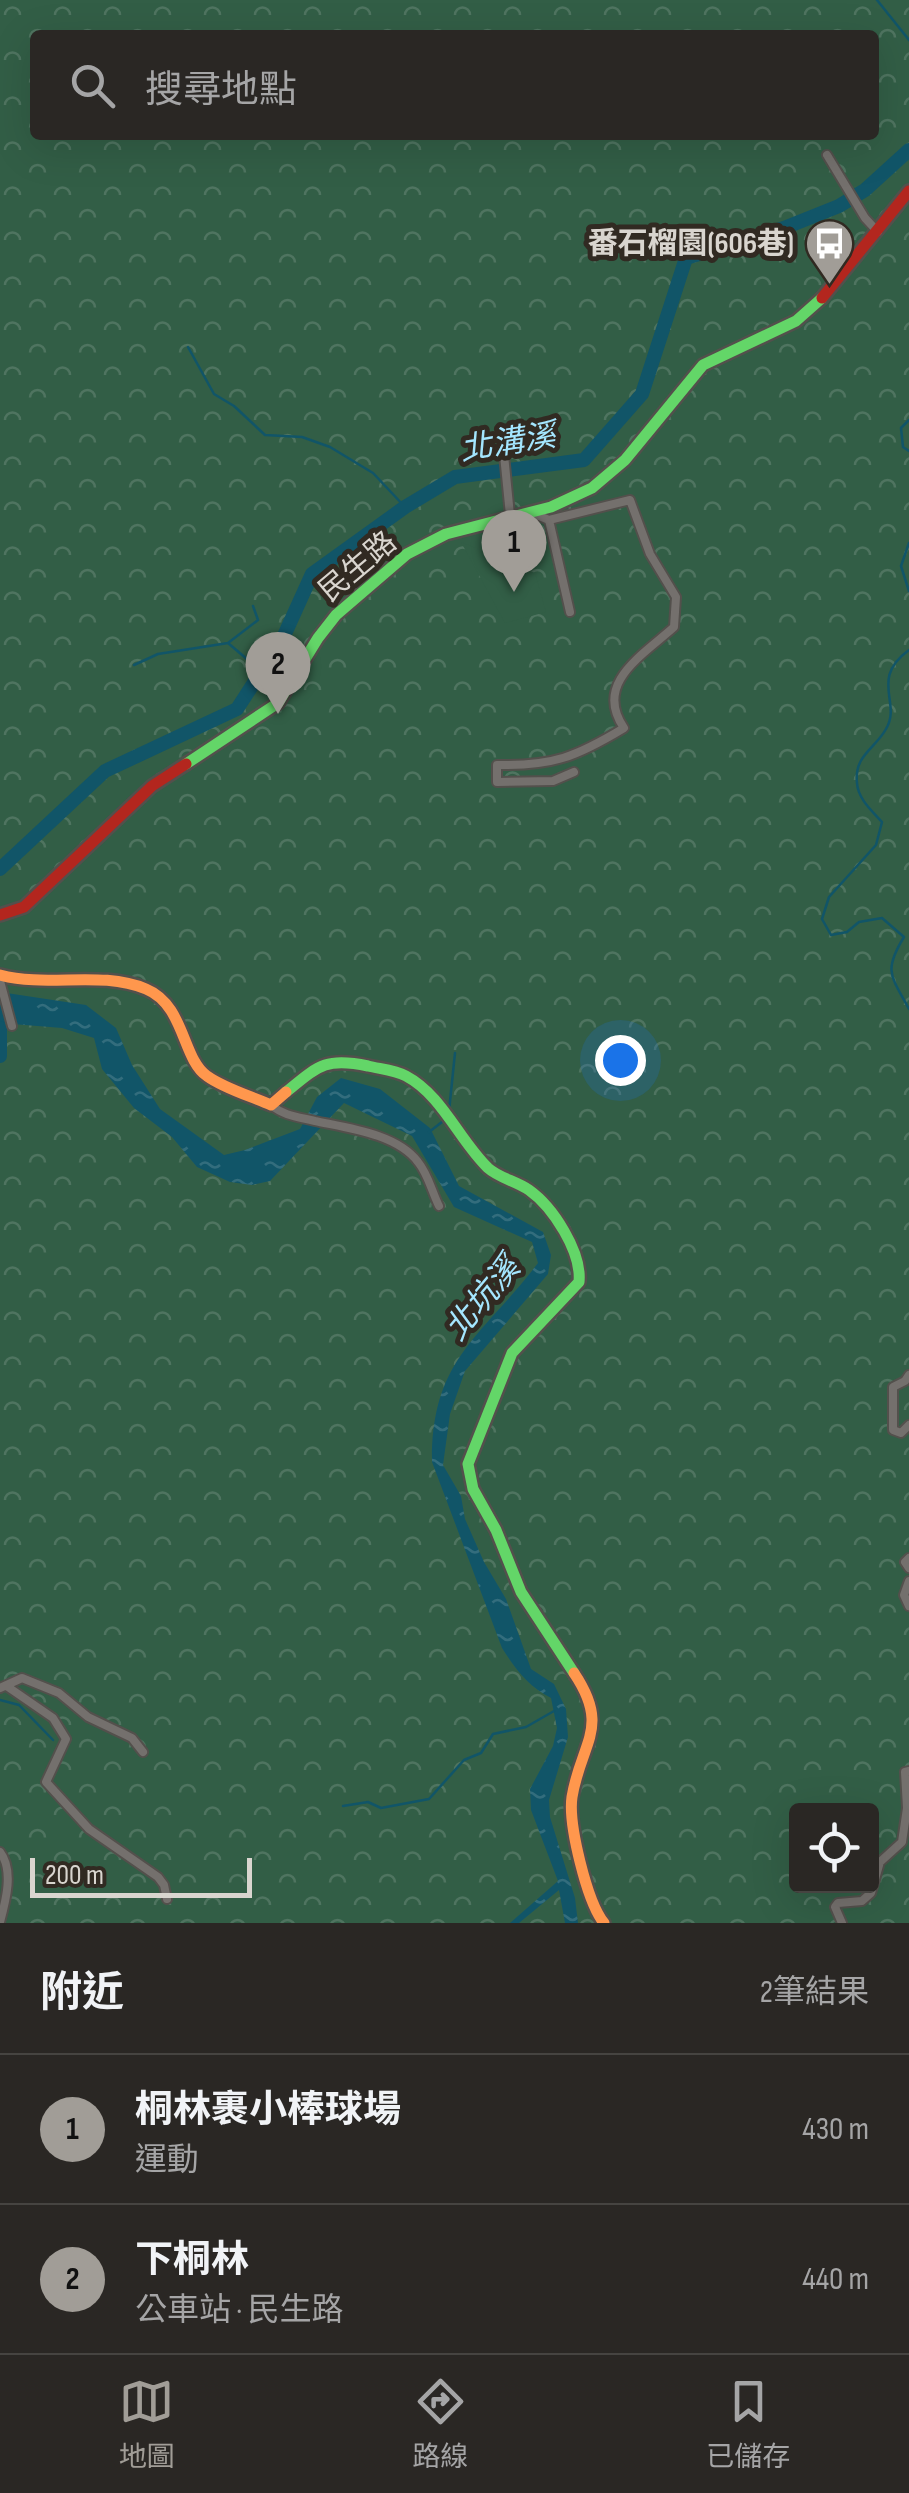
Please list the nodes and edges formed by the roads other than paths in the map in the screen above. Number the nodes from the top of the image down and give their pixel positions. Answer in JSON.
{"nodes":[{"id":1,"x":828,"y":159,"type":"dead end"},
{"id":2,"x":909,"y":191,"type":"edge"},
{"id":3,"x":878,"y":232,"type":"junction"},
{"id":4,"x":502,"y":439,"type":"dead end"},
{"id":5,"x":532,"y":513,"type":"junction"},
{"id":6,"x":510,"y":515,"type":"junction"},
{"id":7,"x":549,"y":520,"type":"junction"},
{"id":8,"x":570,"y":612,"type":"dead end"},
{"id":9,"x":574,"y":772,"type":"dead end"},
{"id":10,"x":0,"y":915,"type":"edge"},
{"id":11,"x":0,"y":980,"type":"edge"},
{"id":12,"x":12,"y":1026,"type":"dead end"},
{"id":13,"x":270,"y":1106,"type":"junction"},
{"id":14,"x":438,"y":1206,"type":"dead end"},
{"id":15,"x":909,"y":1375,"type":"edge"},
{"id":16,"x":909,"y":1425,"type":"edge"},
{"id":17,"x":909,"y":1558,"type":"edge"},
{"id":18,"x":909,"y":1568,"type":"edge"},
{"id":19,"x":909,"y":1581,"type":"edge"},
{"id":20,"x":909,"y":1606,"type":"edge"},
{"id":21,"x":4,"y":1688,"type":"edge"},
{"id":22,"x":143,"y":1752,"type":"dead end"},
{"id":23,"x":909,"y":1771,"type":"edge"},
{"id":24,"x":0,"y":1852,"type":"edge"},
{"id":25,"x":167,"y":1899,"type":"dead end"},
{"id":26,"x":0,"y":1922,"type":"edge"},
{"id":27,"x":604,"y":1923,"type":"edge"},
{"id":28,"x":842,"y":1923,"type":"edge"}],
"edges":[{"from":1,"to":3,"type":"street"},
{"from":2,"to":3,"type":"street","name":"民生路"},
{"from":3,"to":5,"type":"street","name":"民生路"},
{"from":4,"to":6,"type":"street"},
{"from":5,"to":6,"type":"street","name":"民生路"},
{"from":5,"to":7,"type":"street"},
{"from":6,"to":10,"type":"street","name":"民生路"},
{"from":7,"to":8,"type":"street"},
{"from":7,"to":9,"type":"street"},
{"from":11,"to":12,"type":"street"},
{"from":11,"to":13,"type":"street"},
{"from":13,"to":14,"type":"street"},
{"from":13,"to":27,"type":"street"},
{"from":15,"to":16,"type":"street"},
{"from":17,"to":18,"type":"street"},
{"from":19,"to":20,"type":"street"},
{"from":21,"to":22,"type":"street"},
{"from":21,"to":25,"type":"street"},
{"from":23,"to":28,"type":"street"},
{"from":24,"to":26,"type":"street"}]}
